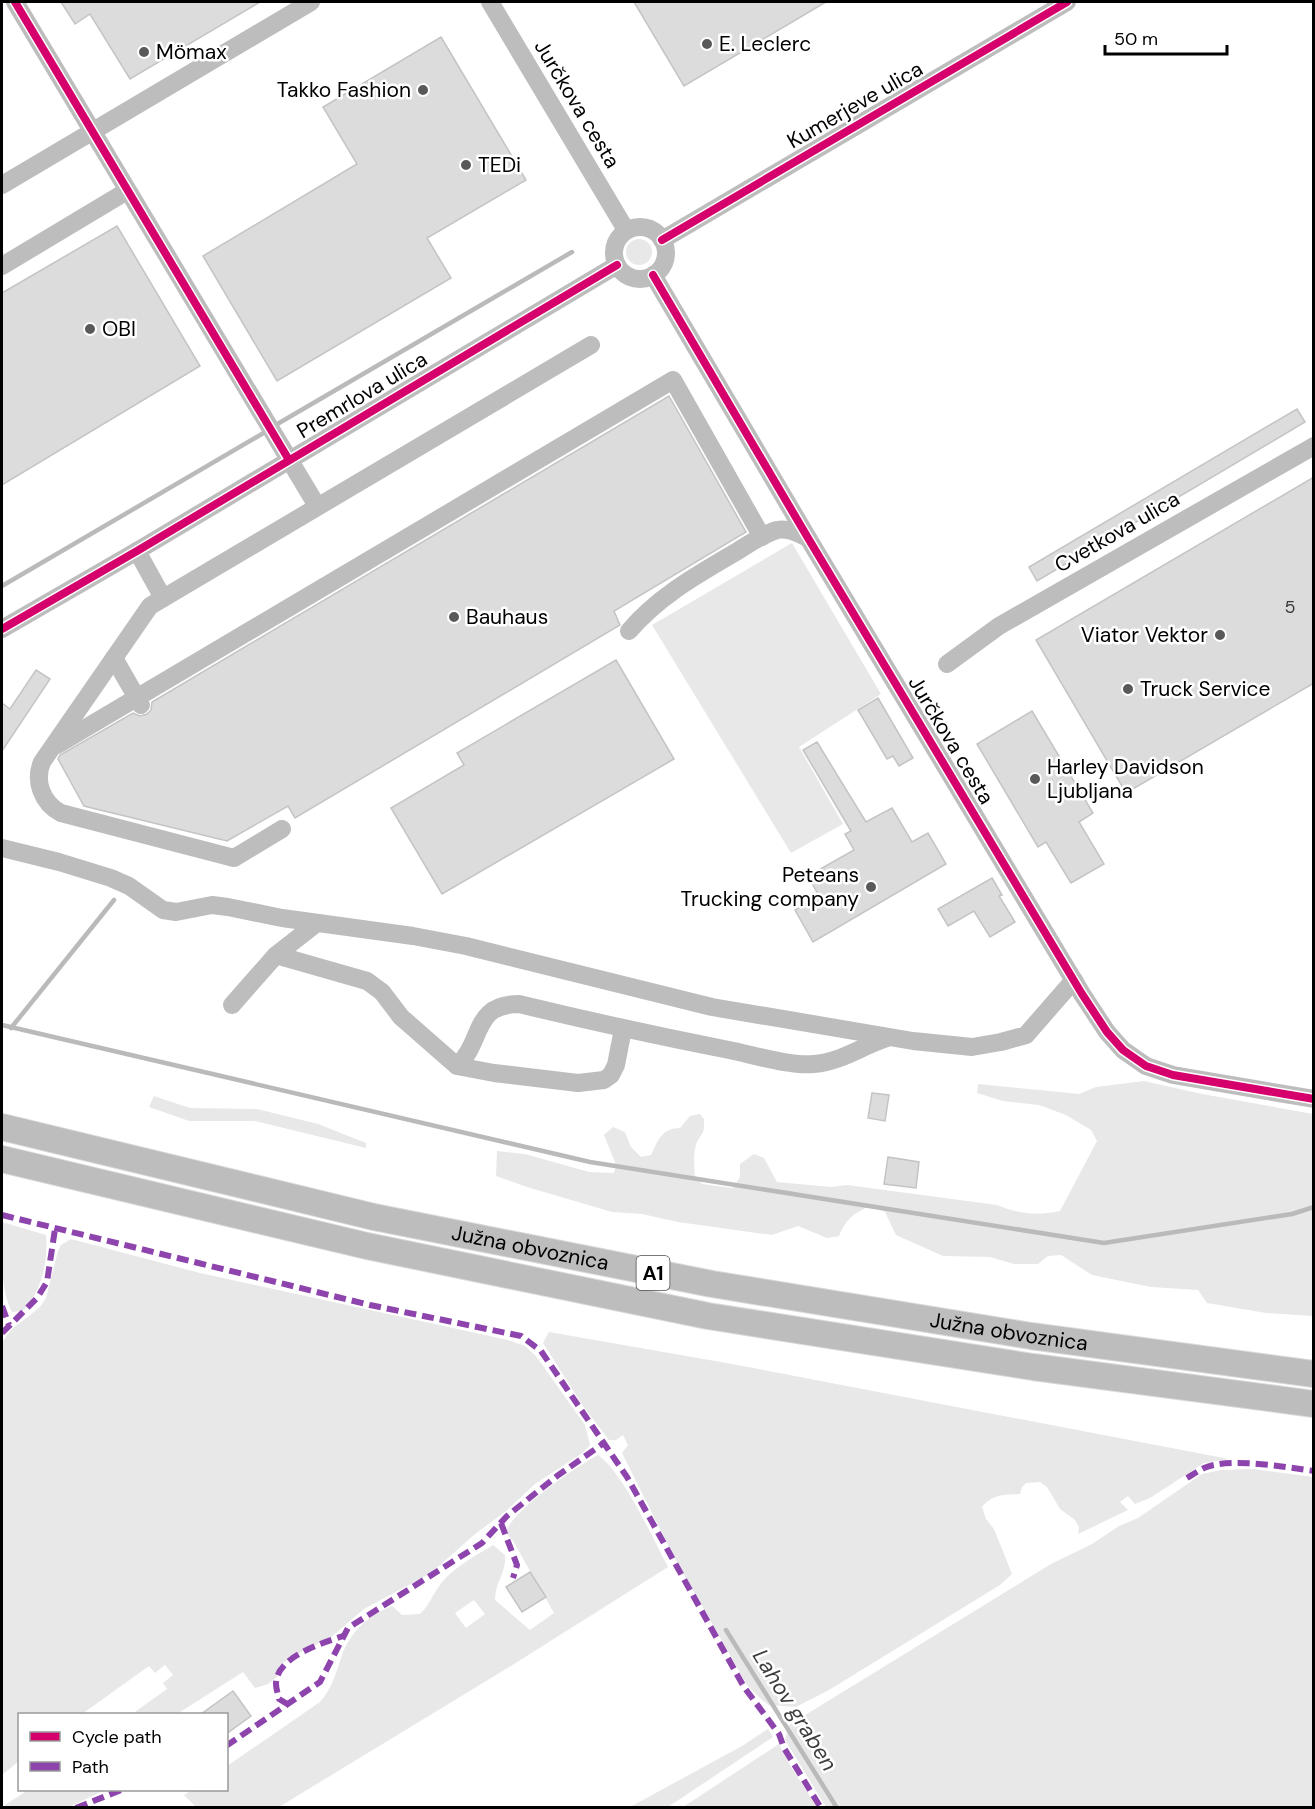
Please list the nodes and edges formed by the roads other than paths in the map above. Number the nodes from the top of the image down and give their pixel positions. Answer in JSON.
{"nodes":[{"id":1,"x":15,"y":2,"type":"edge"},
{"id":2,"x":311,"y":2,"type":"edge"},
{"id":3,"x":490,"y":2,"type":"edge"},
{"id":4,"x":1067,"y":2,"type":"edge"},
{"id":5,"x":92,"y":131,"type":"junction"},
{"id":6,"x":2,"y":185,"type":"edge"},
{"id":7,"x":127,"y":191,"type":"junction"},
{"id":8,"x":626,"y":230,"type":"junction"},
{"id":9,"x":662,"y":240,"type":"junction"},
{"id":10,"x":617,"y":265,"type":"junction"},
{"id":11,"x":2,"y":266,"type":"edge"},
{"id":12,"x":652,"y":275,"type":"junction"},
{"id":13,"x":591,"y":345,"type":"dead end"},
{"id":14,"x":1314,"y":446,"type":"edge"},
{"id":15,"x":289,"y":460,"type":"junction"},
{"id":16,"x":317,"y":506,"type":"junction"},
{"id":17,"x":762,"y":537,"type":"junction"},
{"id":18,"x":808,"y":538,"type":"junction"},
{"id":19,"x":137,"y":550,"type":"junction"},
{"id":20,"x":164,"y":598,"type":"junction"},
{"id":21,"x":2,"y":629,"type":"edge"},
{"id":22,"x":629,"y":631,"type":"dead end"},
{"id":23,"x":114,"y":658,"type":"junction"},
{"id":24,"x":947,"y":664,"type":"dead end"},
{"id":25,"x":139,"y":701,"type":"junction"},
{"id":26,"x":50,"y":749,"type":"junction"},
{"id":27,"x":282,"y":829,"type":"dead end"},
{"id":28,"x":2,"y":848,"type":"edge"},
{"id":29,"x":317,"y":923,"type":"junction"},
{"id":30,"x":276,"y":956,"type":"junction"},
{"id":31,"x":1074,"y":980,"type":"junction"},
{"id":32,"x":232,"y":1005,"type":"dead end"},
{"id":33,"x":623,"y":1029,"type":"junction"},
{"id":34,"x":888,"y":1037,"type":"junction"},
{"id":35,"x":457,"y":1066,"type":"junction"},
{"id":36,"x":1314,"y":1099,"type":"edge"},
{"id":37,"x":2,"y":1127,"type":"edge"},
{"id":38,"x":2,"y":1159,"type":"edge"},
{"id":39,"x":1314,"y":1374,"type":"edge"},
{"id":40,"x":1314,"y":1404,"type":"edge"}],
"edges":[{"from":1,"to":5,"type":"street"},
{"from":2,"to":5,"type":"street"},
{"from":3,"to":8,"type":"street","name":"Jurčkova cesta"},
{"from":4,"to":9,"type":"street","name":"Kumerjeve ulica"},
{"from":5,"to":6,"type":"street"},
{"from":5,"to":7,"type":"street"},
{"from":7,"to":11,"type":"street"},
{"from":7,"to":15,"type":"street"},
{"from":8,"to":9,"type":"street"},
{"from":8,"to":10,"type":"street"},
{"from":9,"to":12,"type":"street"},
{"from":10,"to":12,"type":"street"},
{"from":10,"to":15,"type":"street","name":"Premrlova ulica"},
{"from":12,"to":18,"type":"street","name":"Jurčkova cesta"},
{"from":13,"to":16,"type":"street"},
{"from":14,"to":24,"type":"street","name":"Cvetkova ulica"},
{"from":15,"to":16,"type":"street"},
{"from":15,"to":19,"type":"street","name":"Premrlova ulica"},
{"from":16,"to":20,"type":"street"},
{"from":17,"to":18,"type":"street"},
{"from":17,"to":22,"type":"street"},
{"from":17,"to":25,"type":"street"},
{"from":18,"to":31,"type":"street","name":"Jurčkova cesta"},
{"from":19,"to":20,"type":"street"},
{"from":19,"to":21,"type":"street","name":"Premrlova ulica"},
{"from":20,"to":23,"type":"street"},
{"from":23,"to":25,"type":"street"},
{"from":23,"to":26,"type":"street"},
{"from":25,"to":26,"type":"street"},
{"from":26,"to":27,"type":"street"},
{"from":28,"to":29,"type":"street"},
{"from":29,"to":30,"type":"street"},
{"from":29,"to":34,"type":"street"},
{"from":30,"to":32,"type":"street"},
{"from":30,"to":35,"type":"street"},
{"from":31,"to":34,"type":"street"},
{"from":31,"to":36,"type":"street","name":"Jurčkova cesta"},
{"from":33,"to":34,"type":"street"},
{"from":33,"to":35,"type":"street"},
{"from":33,"to":35,"type":"street"},
{"from":37,"to":39,"type":"highway","name":"Južna obvoznica","number":"A1"},
{"from":38,"to":40,"type":"highway","name":"Južna obvoznica","number":"A1"}]}
